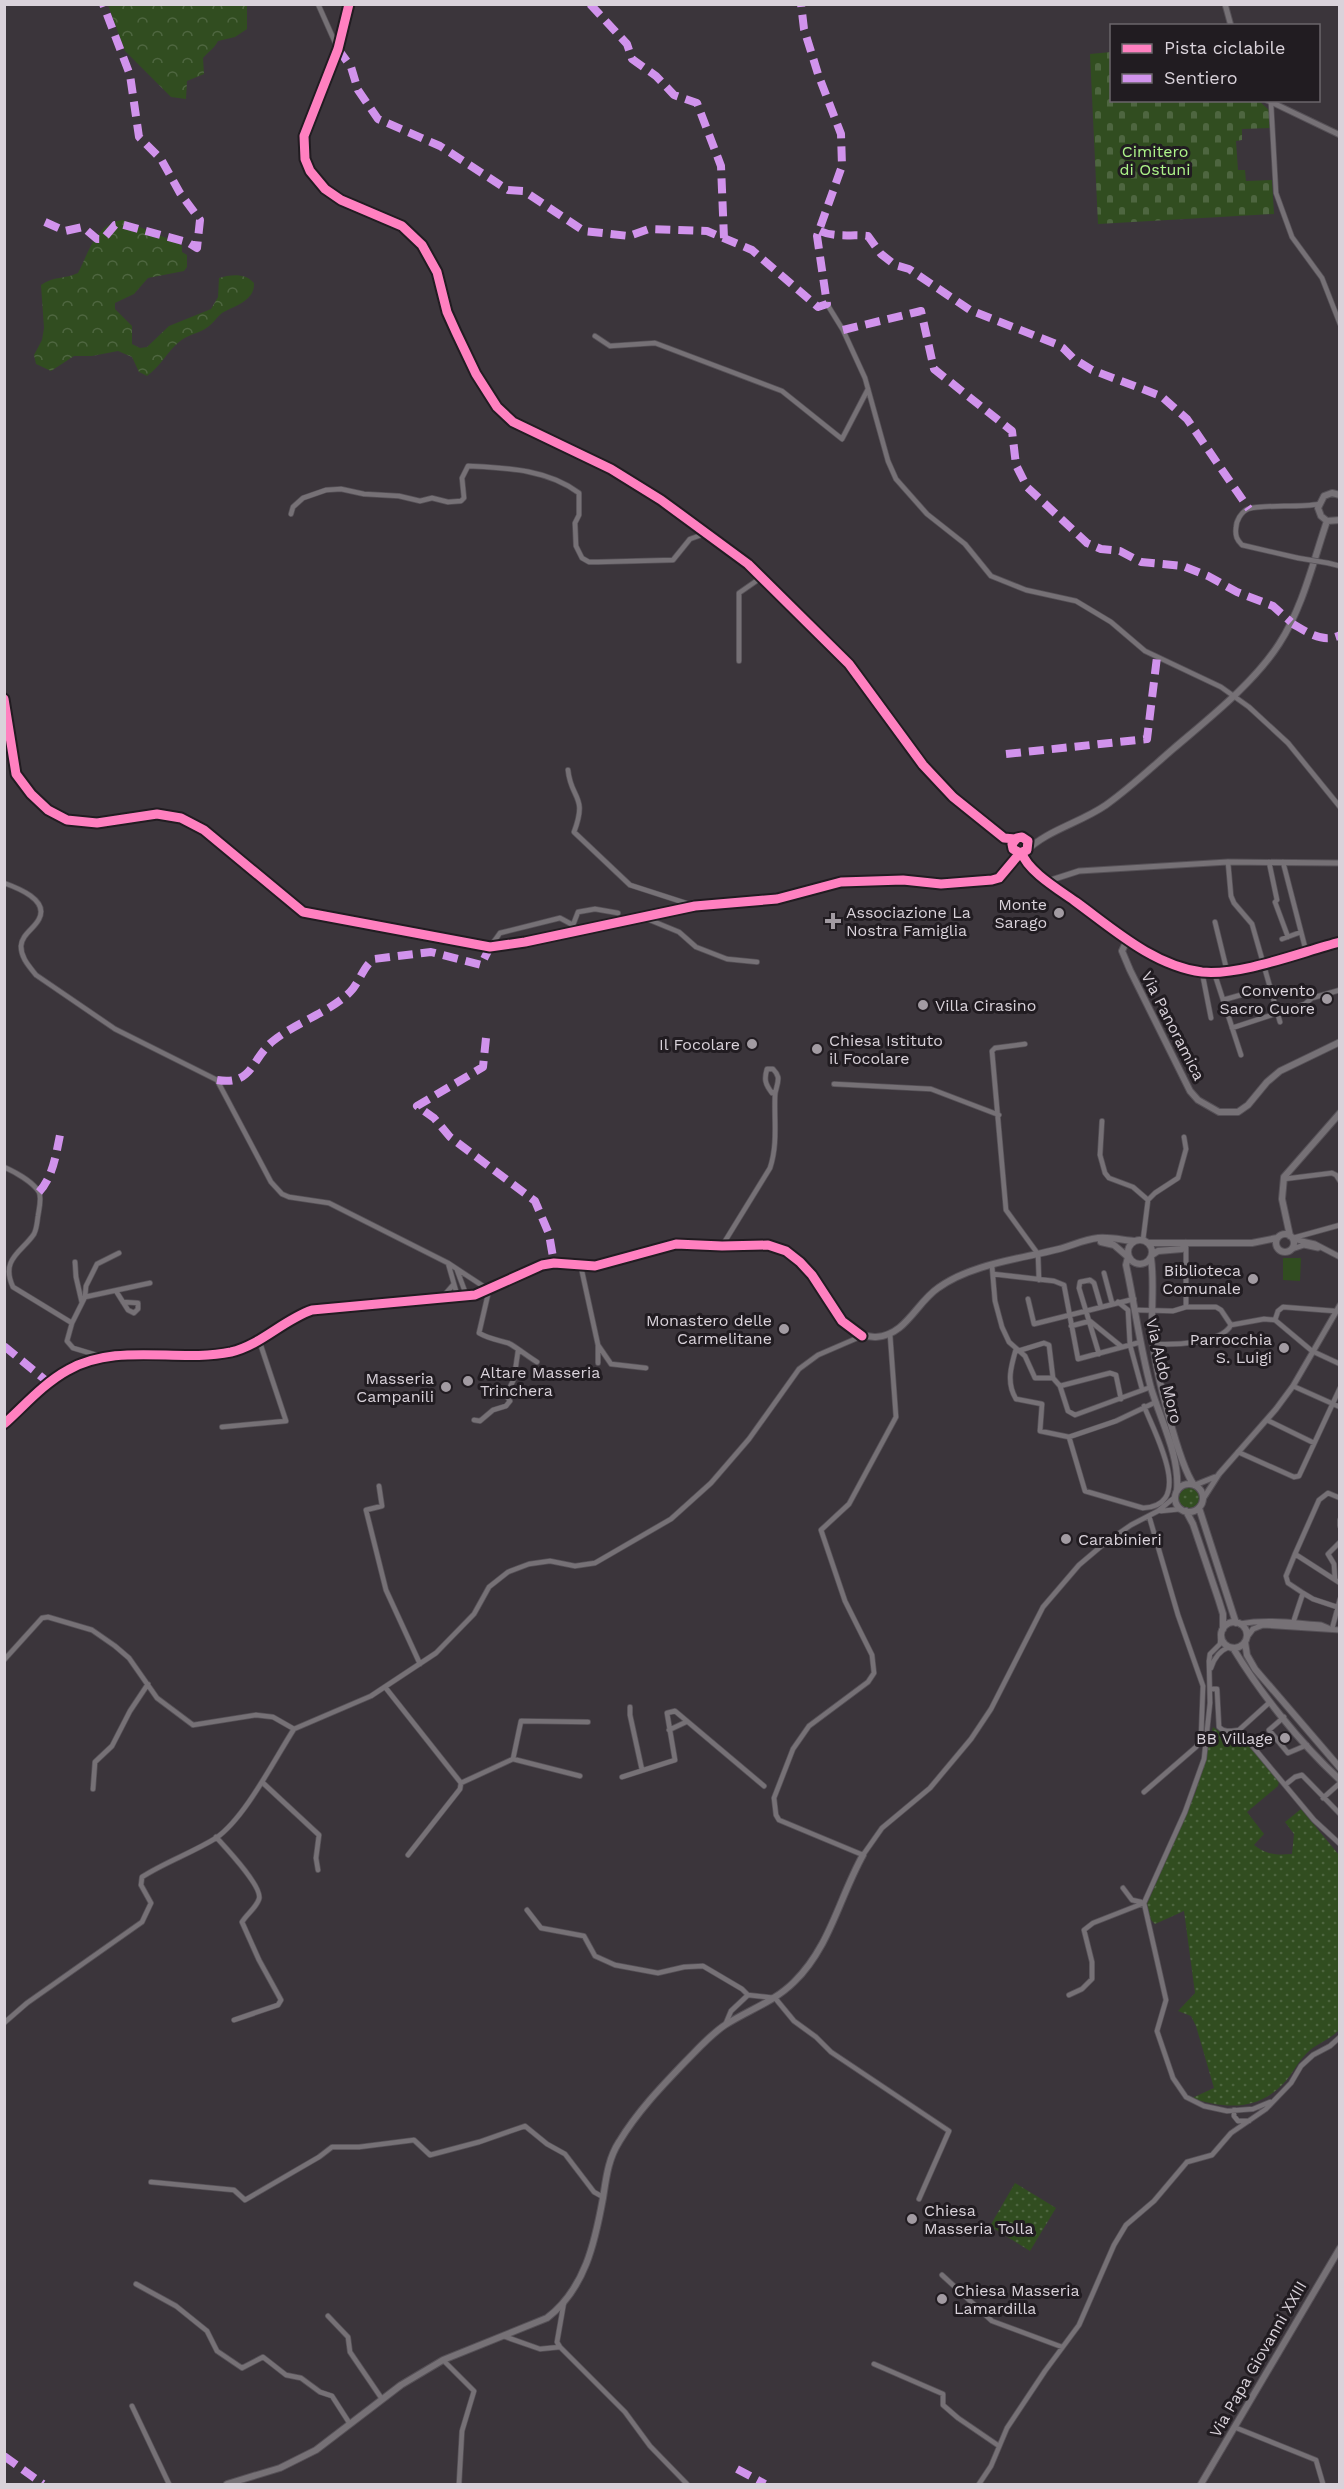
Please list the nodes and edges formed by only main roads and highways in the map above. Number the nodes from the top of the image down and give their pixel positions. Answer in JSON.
{"nodes":[{"id":1,"x":349,"y":4,"type":"edge"},
{"id":2,"x":1339,"y":484,"type":"edge"},
{"id":3,"x":1338,"y":494,"type":"edge"},
{"id":4,"x":1340,"y":520,"type":"edge"},
{"id":5,"x":1327,"y":521,"type":"junction"},
{"id":6,"x":990,"y":828,"type":"junction"},
{"id":7,"x":1046,"y":835,"type":"junction"},
{"id":8,"x":1026,"y":838,"type":"junction"},
{"id":9,"x":1015,"y":839,"type":"junction"},
{"id":10,"x":1013,"y":848,"type":"junction"},
{"id":11,"x":1024,"y":851,"type":"junction"},
{"id":12,"x":1340,"y":1042,"type":"edge"},
{"id":13,"x":1340,"y":1113,"type":"edge"},
{"id":14,"x":1284,"y":1211,"type":"junction"},
{"id":15,"x":1278,"y":1237,"type":"junction"},
{"id":16,"x":1292,"y":1238,"type":"junction"},
{"id":17,"x":1087,"y":1241,"type":"junction"},
{"id":18,"x":1134,"y":1241,"type":"junction"},
{"id":19,"x":1146,"y":1242,"type":"junction"},
{"id":20,"x":1186,"y":1243,"type":"junction"},
{"id":21,"x":1252,"y":1243,"type":"junction"},
{"id":22,"x":1278,"y":1250,"type":"junction"},
{"id":23,"x":1152,"y":1256,"type":"junction"},
{"id":24,"x":1128,"y":1257,"type":"junction"},
{"id":25,"x":4,"y":1424,"type":"edge"},
{"id":26,"x":1195,"y":1485,"type":"junction"},
{"id":27,"x":1176,"y":1494,"type":"junction"},
{"id":28,"x":1199,"y":1508,"type":"junction"},
{"id":29,"x":1183,"y":1510,"type":"junction"},
{"id":30,"x":1238,"y":1624,"type":"junction"},
{"id":31,"x":1222,"y":1631,"type":"junction"},
{"id":32,"x":1246,"y":1640,"type":"junction"},
{"id":33,"x":1231,"y":1648,"type":"junction"},
{"id":34,"x":1340,"y":1768,"type":"edge"},
{"id":35,"x":1339,"y":1785,"type":"edge"},
{"id":36,"x":863,"y":1855,"type":"road end"},
{"id":37,"x":1340,"y":2248,"type":"edge"},
{"id":38,"x":227,"y":2484,"type":"edge"},
{"id":39,"x":1201,"y":2484,"type":"edge"}],
"edges":[{"from":1,"to":6,"type":"main road"},
{"from":2,"to":3,"type":"main road"},
{"from":3,"to":5,"type":"main road"},
{"from":4,"to":5,"type":"main road"},
{"from":5,"to":7,"type":"main road"},
{"from":6,"to":9,"type":"main road"},
{"from":6,"to":10,"type":"main road"},
{"from":7,"to":8,"type":"main road"},
{"from":7,"to":11,"type":"main road"},
{"from":8,"to":9,"type":"main road"},
{"from":8,"to":11,"type":"main road"},
{"from":9,"to":10,"type":"main road"},
{"from":10,"to":11,"type":"main road"},
{"from":11,"to":12,"type":"main road","name":"Via Panoramica"},
{"from":13,"to":14,"type":"main road"},
{"from":14,"to":15,"type":"main road"},
{"from":14,"to":16,"type":"main road"},
{"from":15,"to":16,"type":"main road"},
{"from":15,"to":21,"type":"main road"},
{"from":15,"to":22,"type":"main road"},
{"from":16,"to":22,"type":"main road"},
{"from":17,"to":18,"type":"main road"},
{"from":17,"to":24,"type":"main road"},
{"from":17,"to":25,"type":"main road"},
{"from":18,"to":19,"type":"main road"},
{"from":18,"to":24,"type":"main road"},
{"from":19,"to":20,"type":"main road"},
{"from":19,"to":23,"type":"main road"},
{"from":20,"to":21,"type":"main road"},
{"from":20,"to":23,"type":"main road"},
{"from":21,"to":22,"type":"main road"},
{"from":23,"to":24,"type":"main road"},
{"from":23,"to":26,"type":"main road","name":"Via Aldo Moro"},
{"from":24,"to":27,"type":"main road","name":"Via Aldo Moro"},
{"from":26,"to":27,"type":"main road"},
{"from":26,"to":28,"type":"main road"},
{"from":27,"to":29,"type":"main road"},
{"from":28,"to":29,"type":"main road"},
{"from":28,"to":30,"type":"main road"},
{"from":29,"to":31,"type":"main road"},
{"from":30,"to":31,"type":"main road"},
{"from":30,"to":32,"type":"main road"},
{"from":31,"to":33,"type":"main road"},
{"from":32,"to":33,"type":"main road"},
{"from":32,"to":34,"type":"main road"},
{"from":33,"to":35,"type":"main road"},
{"from":36,"to":38,"type":"main road"},
{"from":37,"to":39,"type":"main road","name":"Via Papa Giovanni XXIII"}]}
